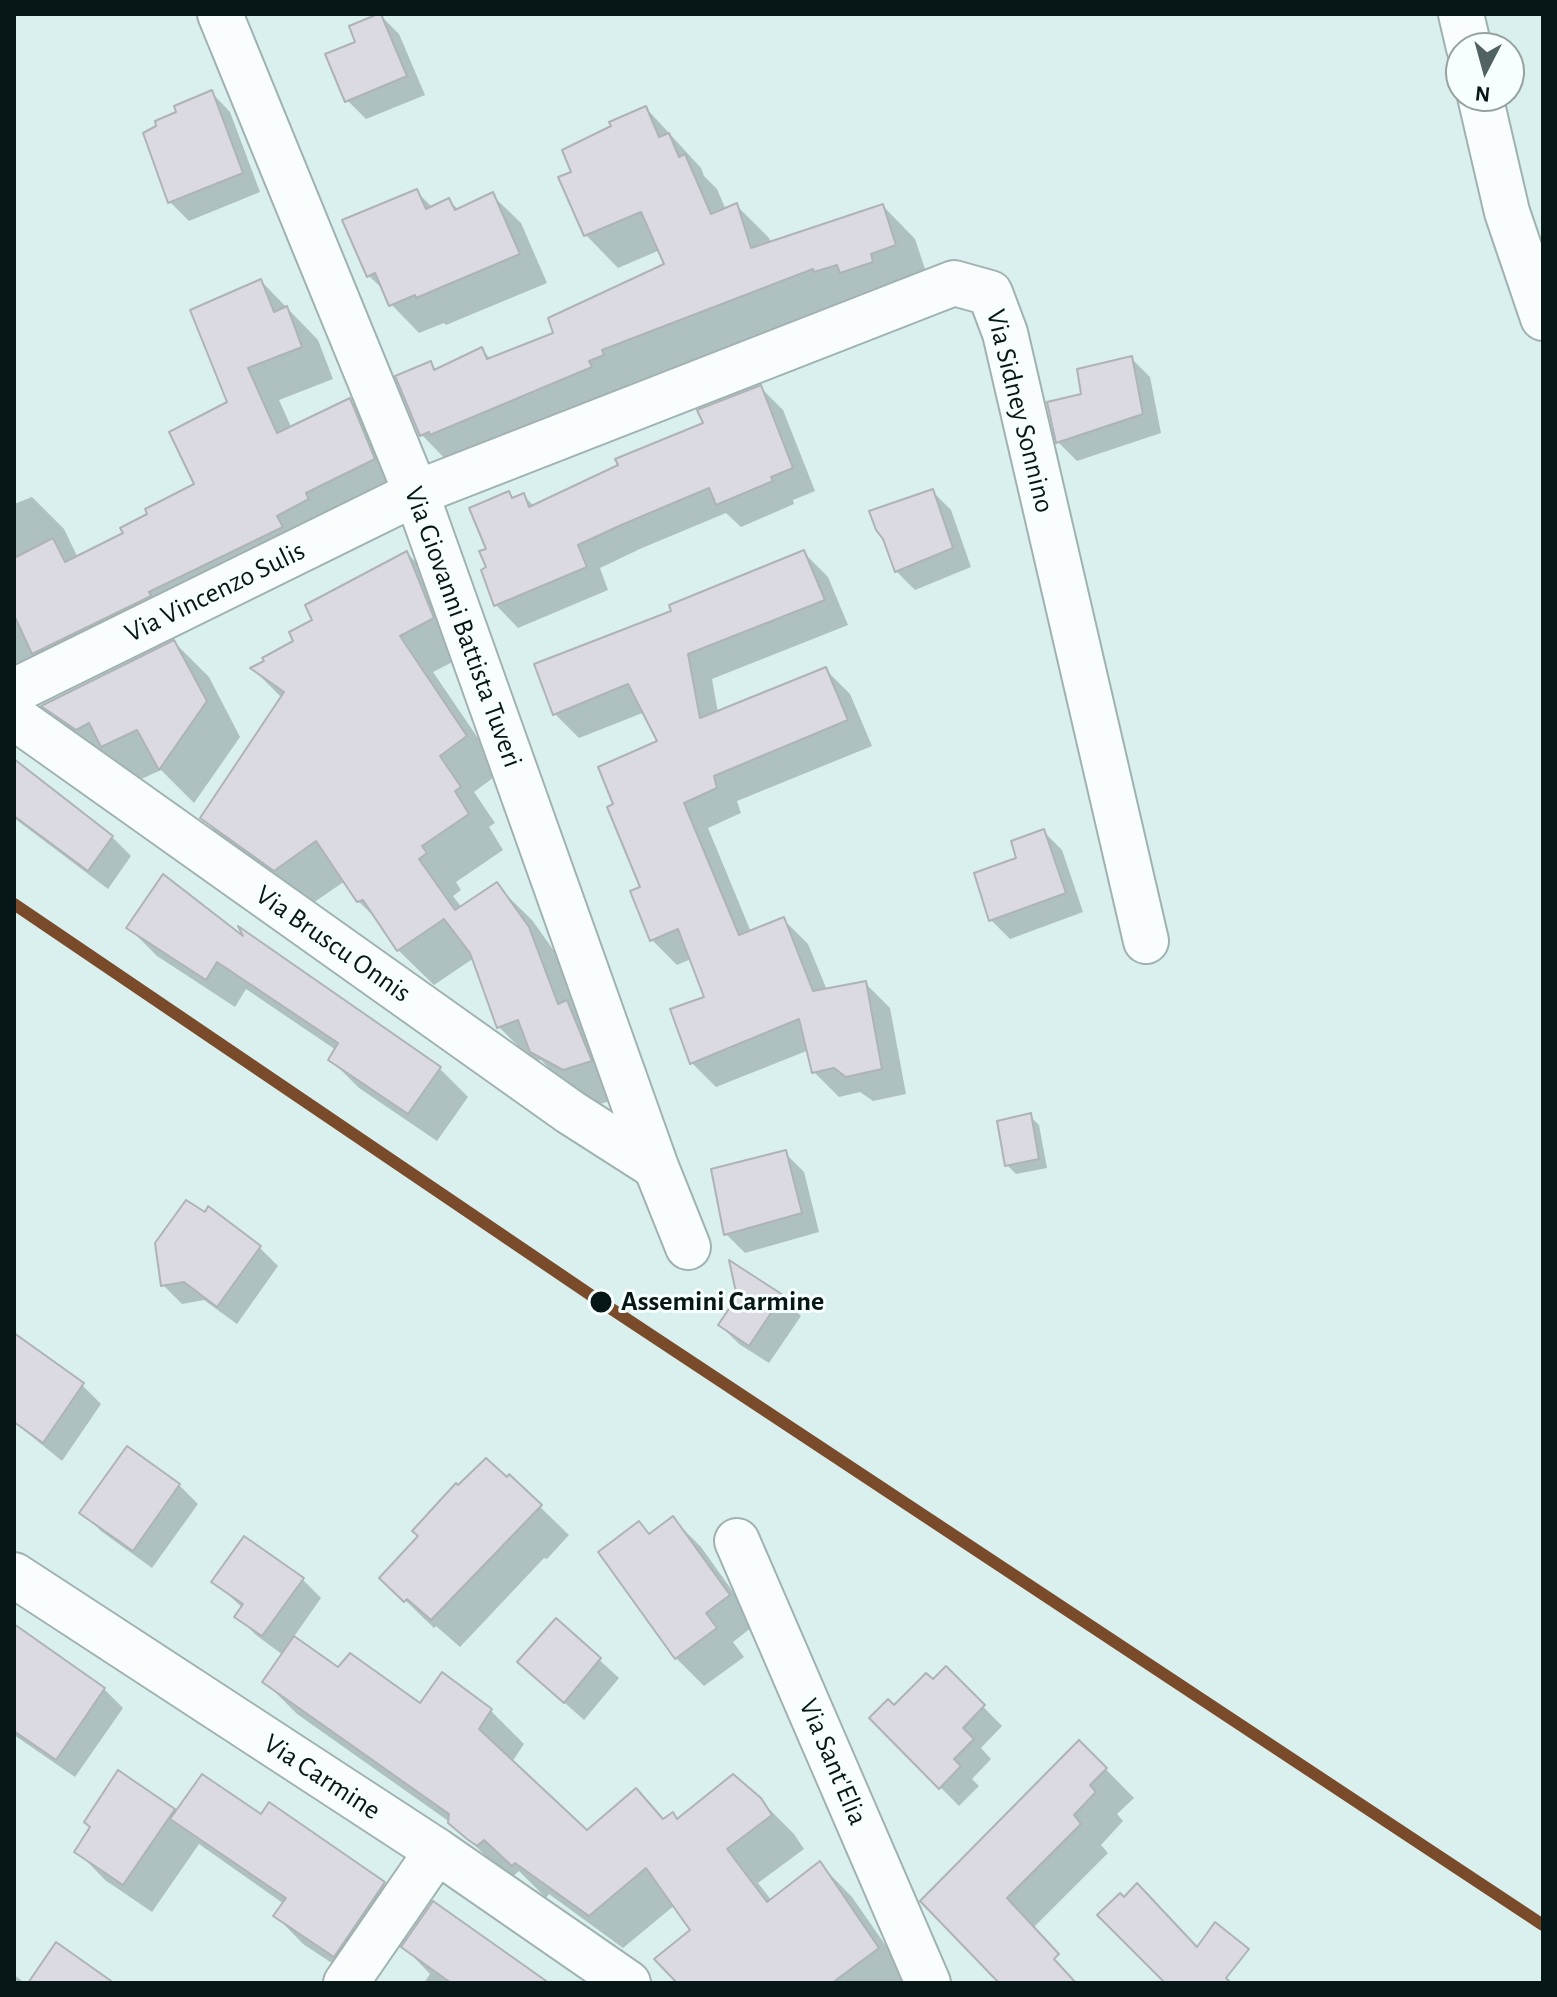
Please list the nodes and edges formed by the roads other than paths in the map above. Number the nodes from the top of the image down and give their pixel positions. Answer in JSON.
{"nodes":[{"id":1,"x":220,"y":14,"type":"edge"},
{"id":2,"x":1484,"y":112,"type":"edge"},
{"id":3,"x":1543,"y":318,"type":"edge"},
{"id":4,"x":416,"y":493,"type":"junction"},
{"id":5,"x":14,"y":691,"type":"edge"},
{"id":6,"x":14,"y":717,"type":"edge"},
{"id":7,"x":1146,"y":941,"type":"dead end"},
{"id":8,"x":656,"y":1167,"type":"junction"},
{"id":9,"x":688,"y":1247,"type":"dead end"},
{"id":10,"x":737,"y":1541,"type":"dead end"},
{"id":11,"x":14,"y":1575,"type":"edge"},
{"id":12,"x":437,"y":1851,"type":"junction"},
{"id":13,"x":346,"y":1983,"type":"edge"},
{"id":14,"x":628,"y":1983,"type":"edge"},
{"id":15,"x":928,"y":1983,"type":"edge"}],
"edges":[{"from":1,"to":4,"type":"street","name":"Via Giovanni Battista Tuveri"},
{"from":2,"to":3,"type":"street"},
{"from":4,"to":5,"type":"street","name":"Via Vincenzo Sulis"},
{"from":4,"to":7,"type":"street","name":"Via Sidney Sonnino"},
{"from":4,"to":8,"type":"street","name":"Via Giovanni Battista Tuveri"},
{"from":6,"to":8,"type":"street","name":"Via Bruscu Onnis"},
{"from":8,"to":9,"type":"street","name":"Via Giovanni Battista Tuveri"},
{"from":10,"to":15,"type":"street","name":"Via Sant'Elia"},
{"from":11,"to":12,"type":"street","name":"Via Carmine"},
{"from":12,"to":13,"type":"street"},
{"from":12,"to":14,"type":"street","name":"Via Carmine"}]}
